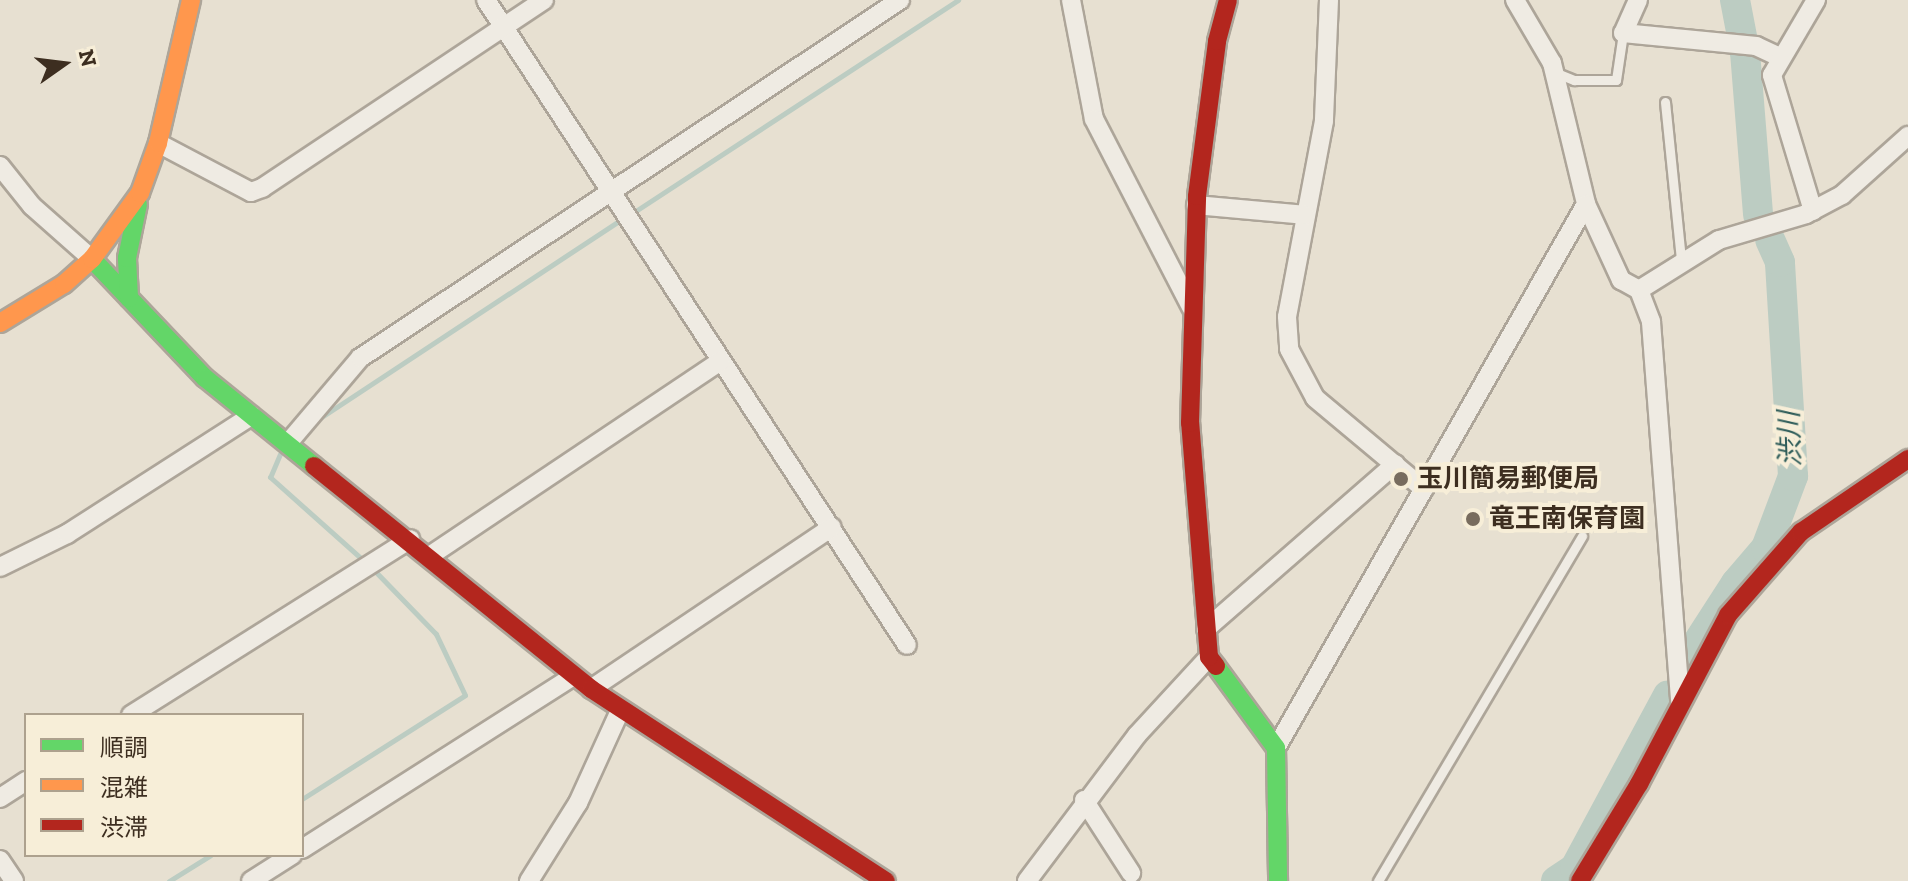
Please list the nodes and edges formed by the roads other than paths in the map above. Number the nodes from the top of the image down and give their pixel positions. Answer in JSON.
{"nodes":[{"id":1,"x":191,"y":0,"type":"edge"},
{"id":2,"x":486,"y":0,"type":"edge"},
{"id":3,"x":544,"y":0,"type":"edge"},
{"id":4,"x":900,"y":0,"type":"edge"},
{"id":5,"x":1071,"y":0,"type":"edge"},
{"id":6,"x":1228,"y":0,"type":"edge"},
{"id":7,"x":1329,"y":0,"type":"edge"},
{"id":8,"x":1515,"y":0,"type":"edge"},
{"id":9,"x":1638,"y":0,"type":"edge"},
{"id":10,"x":1816,"y":0,"type":"edge"},
{"id":11,"x":504,"y":26,"type":"junction"},
{"id":12,"x":1623,"y":33,"type":"junction"},
{"id":13,"x":1780,"y":57,"type":"junction"},
{"id":14,"x":1554,"y":72,"type":"junction"},
{"id":15,"x":1665,"y":102,"type":"dead end"},
{"id":16,"x":1908,"y":136,"type":"edge"},
{"id":17,"x":158,"y":143,"type":"junction"},
{"id":18,"x":0,"y":166,"type":"edge"},
{"id":19,"x":610,"y":192,"type":"junction"},
{"id":20,"x":140,"y":193,"type":"junction"},
{"id":21,"x":1586,"y":204,"type":"junction"},
{"id":22,"x":1196,"y":205,"type":"junction"},
{"id":23,"x":1813,"y":211,"type":"junction"},
{"id":24,"x":1306,"y":215,"type":"junction"},
{"id":25,"x":92,"y":259,"type":"junction"},
{"id":26,"x":1681,"y":260,"type":"junction"},
{"id":27,"x":1639,"y":290,"type":"junction"},
{"id":28,"x":129,"y":298,"type":"junction"},
{"id":29,"x":1191,"y":307,"type":"junction"},
{"id":30,"x":0,"y":323,"type":"edge"},
{"id":31,"x":721,"y":361,"type":"junction"},
{"id":32,"x":251,"y":416,"type":"junction"},
{"id":33,"x":288,"y":443,"type":"junction"},
{"id":34,"x":1908,"y":459,"type":"edge"},
{"id":35,"x":1395,"y":464,"type":"junction"},
{"id":36,"x":1424,"y":489,"type":"junction"},
{"id":37,"x":832,"y":527,"type":"junction"},
{"id":38,"x":1582,"y":536,"type":"dead end"},
{"id":39,"x":410,"y":539,"type":"junction"},
{"id":40,"x":431,"y":555,"type":"junction"},
{"id":41,"x":0,"y":567,"type":"edge"},
{"id":42,"x":1206,"y":629,"type":"junction"},
{"id":43,"x":907,"y":645,"type":"dead end"},
{"id":44,"x":1209,"y":657,"type":"junction"},
{"id":45,"x":574,"y":676,"type":"junction"},
{"id":46,"x":591,"y":689,"type":"junction"},
{"id":47,"x":1680,"y":701,"type":"junction"},
{"id":48,"x":620,"y":711,"type":"junction"},
{"id":49,"x":134,"y":713,"type":"edge"},
{"id":50,"x":1276,"y":748,"type":"junction"},
{"id":51,"x":24,"y":782,"type":"edge"},
{"id":52,"x":0,"y":798,"type":"edge"},
{"id":53,"x":1084,"y":800,"type":"junction"},
{"id":54,"x":304,"y":848,"type":"edge"},
{"id":55,"x":289,"y":857,"type":"edge"},
{"id":56,"x":0,"y":860,"type":"edge"},
{"id":57,"x":1131,"y":873,"type":"dead end"},
{"id":58,"x":14,"y":881,"type":"edge"},
{"id":59,"x":251,"y":881,"type":"edge"},
{"id":60,"x":529,"y":881,"type":"edge"},
{"id":61,"x":886,"y":881,"type":"edge"},
{"id":62,"x":1027,"y":881,"type":"edge"},
{"id":63,"x":1278,"y":881,"type":"edge"},
{"id":64,"x":1378,"y":881,"type":"edge"},
{"id":65,"x":1580,"y":881,"type":"edge"}],
"edges":[{"from":1,"to":17,"type":"street"},
{"from":2,"to":11,"type":"street"},
{"from":3,"to":11,"type":"street"},
{"from":4,"to":19,"type":"street"},
{"from":5,"to":29,"type":"street"},
{"from":6,"to":22,"type":"street"},
{"from":7,"to":24,"type":"street"},
{"from":8,"to":14,"type":"street"},
{"from":9,"to":12,"type":"street"},
{"from":10,"to":13,"type":"street"},
{"from":11,"to":17,"type":"street"},
{"from":11,"to":19,"type":"street"},
{"from":12,"to":13,"type":"street"},
{"from":12,"to":14,"type":"lane"},
{"from":13,"to":23,"type":"street"},
{"from":14,"to":21,"type":"street"},
{"from":15,"to":26,"type":"lane"},
{"from":16,"to":23,"type":"street"},
{"from":17,"to":20,"type":"street"},
{"from":18,"to":25,"type":"street"},
{"from":19,"to":31,"type":"street"},
{"from":19,"to":33,"type":"street"},
{"from":20,"to":25,"type":"street"},
{"from":20,"to":28,"type":"street"},
{"from":21,"to":27,"type":"street"},
{"from":21,"to":36,"type":"street"},
{"from":22,"to":24,"type":"street"},
{"from":22,"to":29,"type":"street"},
{"from":23,"to":26,"type":"street"},
{"from":24,"to":35,"type":"street"},
{"from":25,"to":28,"type":"street"},
{"from":25,"to":30,"type":"street"},
{"from":26,"to":27,"type":"street"},
{"from":27,"to":47,"type":"street"},
{"from":28,"to":32,"type":"street"},
{"from":29,"to":42,"type":"street"},
{"from":31,"to":37,"type":"street"},
{"from":31,"to":40,"type":"street"},
{"from":32,"to":33,"type":"street"},
{"from":32,"to":41,"type":"street"},
{"from":33,"to":39,"type":"street"},
{"from":34,"to":47,"type":"street"},
{"from":35,"to":36,"type":"street"},
{"from":35,"to":42,"type":"street"},
{"from":36,"to":50,"type":"street"},
{"from":37,"to":43,"type":"street"},
{"from":37,"to":46,"type":"street"},
{"from":38,"to":64,"type":"lane"},
{"from":39,"to":40,"type":"street"},
{"from":39,"to":49,"type":"street"},
{"from":40,"to":45,"type":"street"},
{"from":42,"to":44,"type":"street"},
{"from":44,"to":50,"type":"street"},
{"from":44,"to":53,"type":"street"},
{"from":45,"to":46,"type":"street"},
{"from":45,"to":54,"type":"street"},
{"from":46,"to":48,"type":"street"},
{"from":47,"to":65,"type":"street"},
{"from":48,"to":60,"type":"street"},
{"from":48,"to":61,"type":"street"},
{"from":50,"to":63,"type":"street"},
{"from":51,"to":52,"type":"street"},
{"from":53,"to":57,"type":"street"},
{"from":53,"to":62,"type":"street"},
{"from":55,"to":59,"type":"street"},
{"from":56,"to":58,"type":"street"}]}
